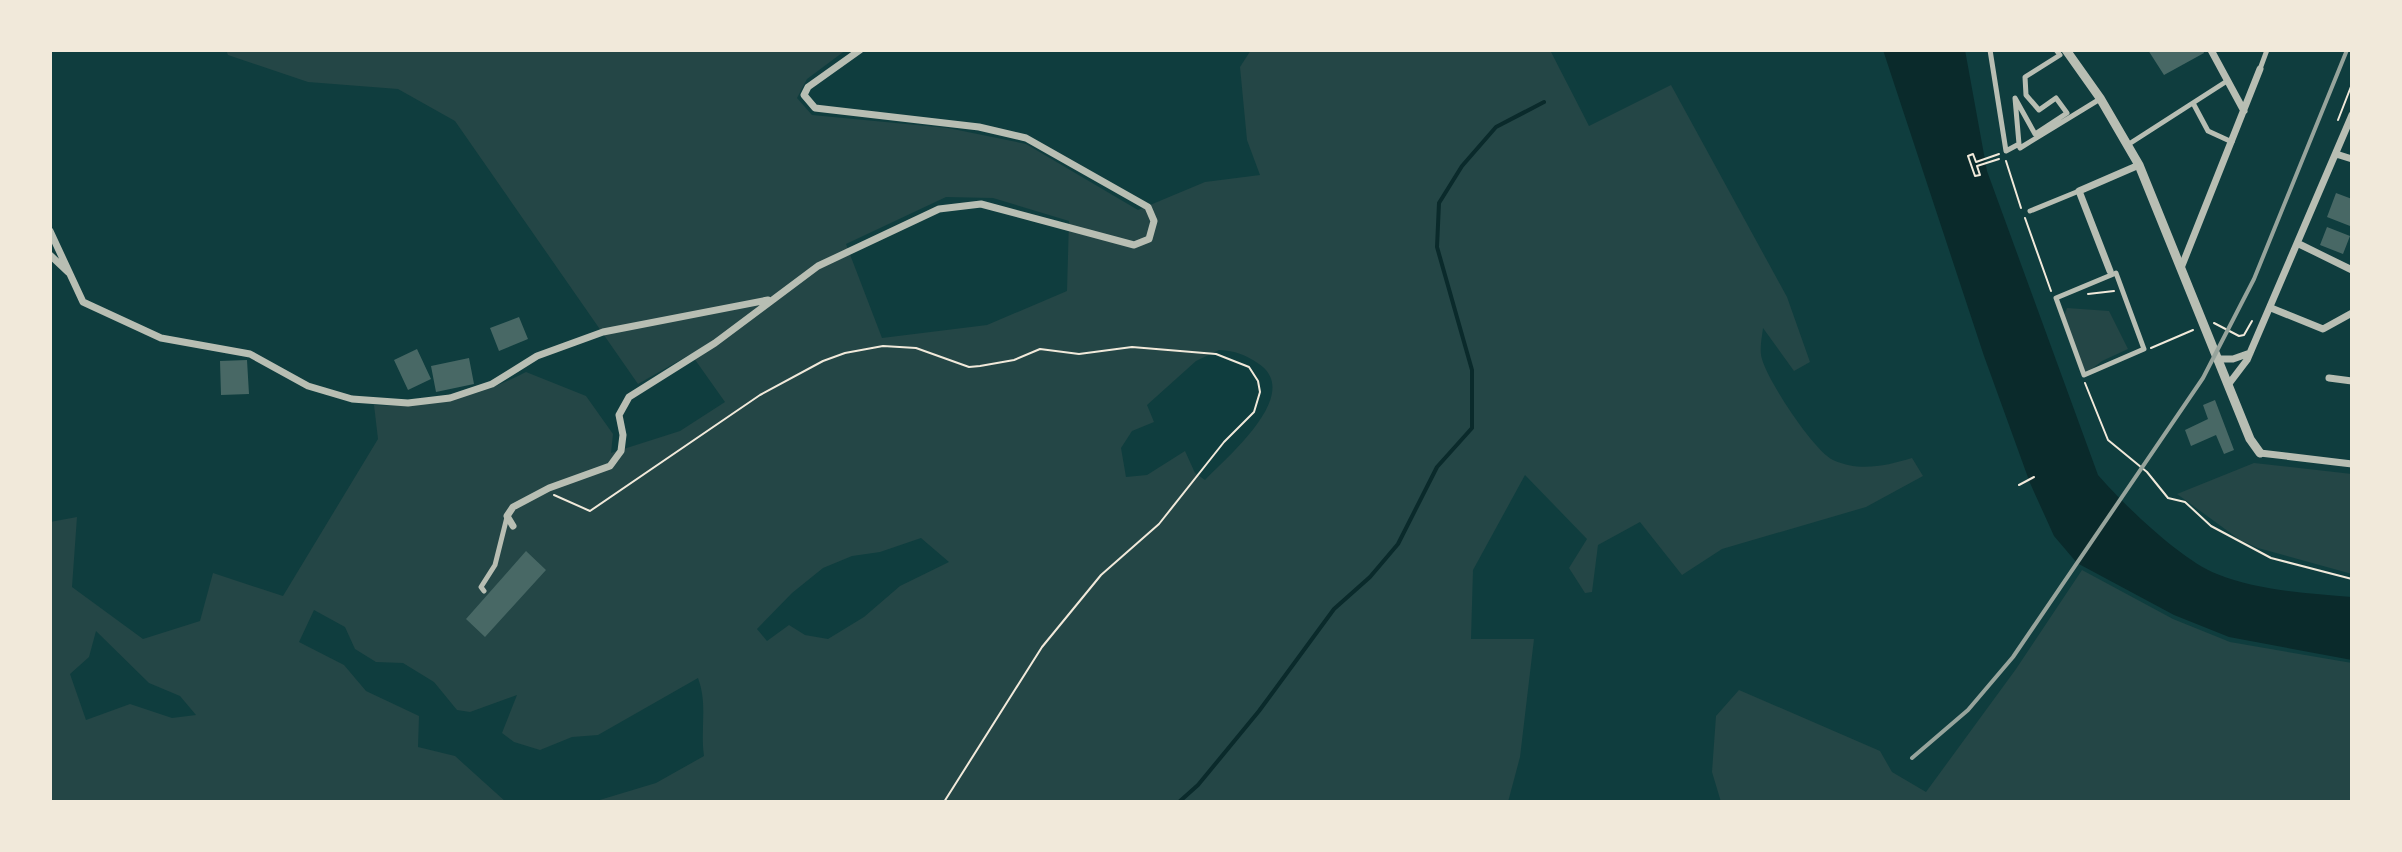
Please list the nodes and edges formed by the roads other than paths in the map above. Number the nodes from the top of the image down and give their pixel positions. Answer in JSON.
{"nodes":[{"id":1,"x":860,"y":50,"type":"edge"},
{"id":2,"x":1990,"y":50,"type":"edge"},
{"id":3,"x":2056,"y":50,"type":"edge"},
{"id":4,"x":2066,"y":50,"type":"edge"},
{"id":5,"x":2211,"y":50,"type":"edge"},
{"id":6,"x":2267,"y":50,"type":"edge"},
{"id":7,"x":2260,"y":69,"type":"joint"},
{"id":8,"x":2227,"y":81,"type":"junction"},
{"id":9,"x":2100,"y":98,"type":"junction"},
{"id":10,"x":2193,"y":103,"type":"junction"},
{"id":11,"x":2244,"y":111,"type":"junction"},
{"id":12,"x":2352,"y":115,"type":"edge"},
{"id":13,"x":2232,"y":142,"type":"junction"},
{"id":14,"x":2129,"y":144,"type":"junction"},
{"id":15,"x":2020,"y":148,"type":"dead end"},
{"id":16,"x":2336,"y":154,"type":"junction"},
{"id":17,"x":2352,"y":159,"type":"edge"},
{"id":18,"x":2139,"y":165,"type":"junction"},
{"id":19,"x":2079,"y":191,"type":"junction"},
{"id":20,"x":2030,"y":211,"type":"dead end"},
{"id":21,"x":50,"y":231,"type":"edge"},
{"id":22,"x":2299,"y":244,"type":"junction"},
{"id":23,"x":51,"y":257,"type":"edge"},
{"id":24,"x":2181,"y":268,"type":"junction"},
{"id":25,"x":2352,"y":270,"type":"edge"},
{"id":26,"x":2110,"y":271,"type":"dead end"},
{"id":27,"x":70,"y":274,"type":"junction"},
{"id":28,"x":770,"y":300,"type":"junction"},
{"id":29,"x":2271,"y":308,"type":"junction"},
{"id":30,"x":2352,"y":313,"type":"edge"},
{"id":31,"x":2144,"y":349,"type":"joint"},
{"id":32,"x":2250,"y":353,"type":"junction"},
{"id":33,"x":2217,"y":359,"type":"junction"},
{"id":34,"x":2329,"y":378,"type":"dead end"},
{"id":35,"x":2352,"y":381,"type":"edge"},
{"id":36,"x":2228,"y":385,"type":"junction"},
{"id":37,"x":2260,"y":453,"type":"joint"},
{"id":38,"x":2352,"y":464,"type":"edge"},
{"id":39,"x":507,"y":516,"type":"junction"},
{"id":40,"x":513,"y":526,"type":"dead end"},
{"id":41,"x":484,"y":591,"type":"dead end"}],
"edges":[{"from":1,"to":28,"type":"street"},
{"from":2,"to":3,"type":"street"},
{"from":4,"to":9,"type":"street"},
{"from":5,"to":8,"type":"street"},
{"from":6,"to":7,"type":"street"},
{"from":7,"to":11,"type":"street"},
{"from":8,"to":10,"type":"street"},
{"from":8,"to":11,"type":"street"},
{"from":9,"to":14,"type":"street"},
{"from":9,"to":15,"type":"street"},
{"from":10,"to":13,"type":"street"},
{"from":10,"to":14,"type":"street"},
{"from":11,"to":13,"type":"street"},
{"from":12,"to":16,"type":"street"},
{"from":13,"to":24,"type":"street"},
{"from":14,"to":18,"type":"street"},
{"from":16,"to":17,"type":"street"},
{"from":16,"to":22,"type":"street"},
{"from":18,"to":19,"type":"street"},
{"from":18,"to":24,"type":"street"},
{"from":19,"to":20,"type":"street"},
{"from":19,"to":26,"type":"street"},
{"from":21,"to":27,"type":"street"},
{"from":22,"to":25,"type":"street"},
{"from":22,"to":29,"type":"street"},
{"from":23,"to":27,"type":"street"},
{"from":24,"to":33,"type":"street"},
{"from":27,"to":28,"type":"street"},
{"from":28,"to":39,"type":"street"},
{"from":29,"to":30,"type":"street"},
{"from":29,"to":32,"type":"street"},
{"from":31,"to":31,"type":"street"},
{"from":32,"to":33,"type":"street"},
{"from":32,"to":36,"type":"street"},
{"from":33,"to":36,"type":"street"},
{"from":34,"to":35,"type":"street"},
{"from":36,"to":37,"type":"street"},
{"from":37,"to":38,"type":"street"},
{"from":39,"to":40,"type":"street"},
{"from":39,"to":41,"type":"street"}]}
